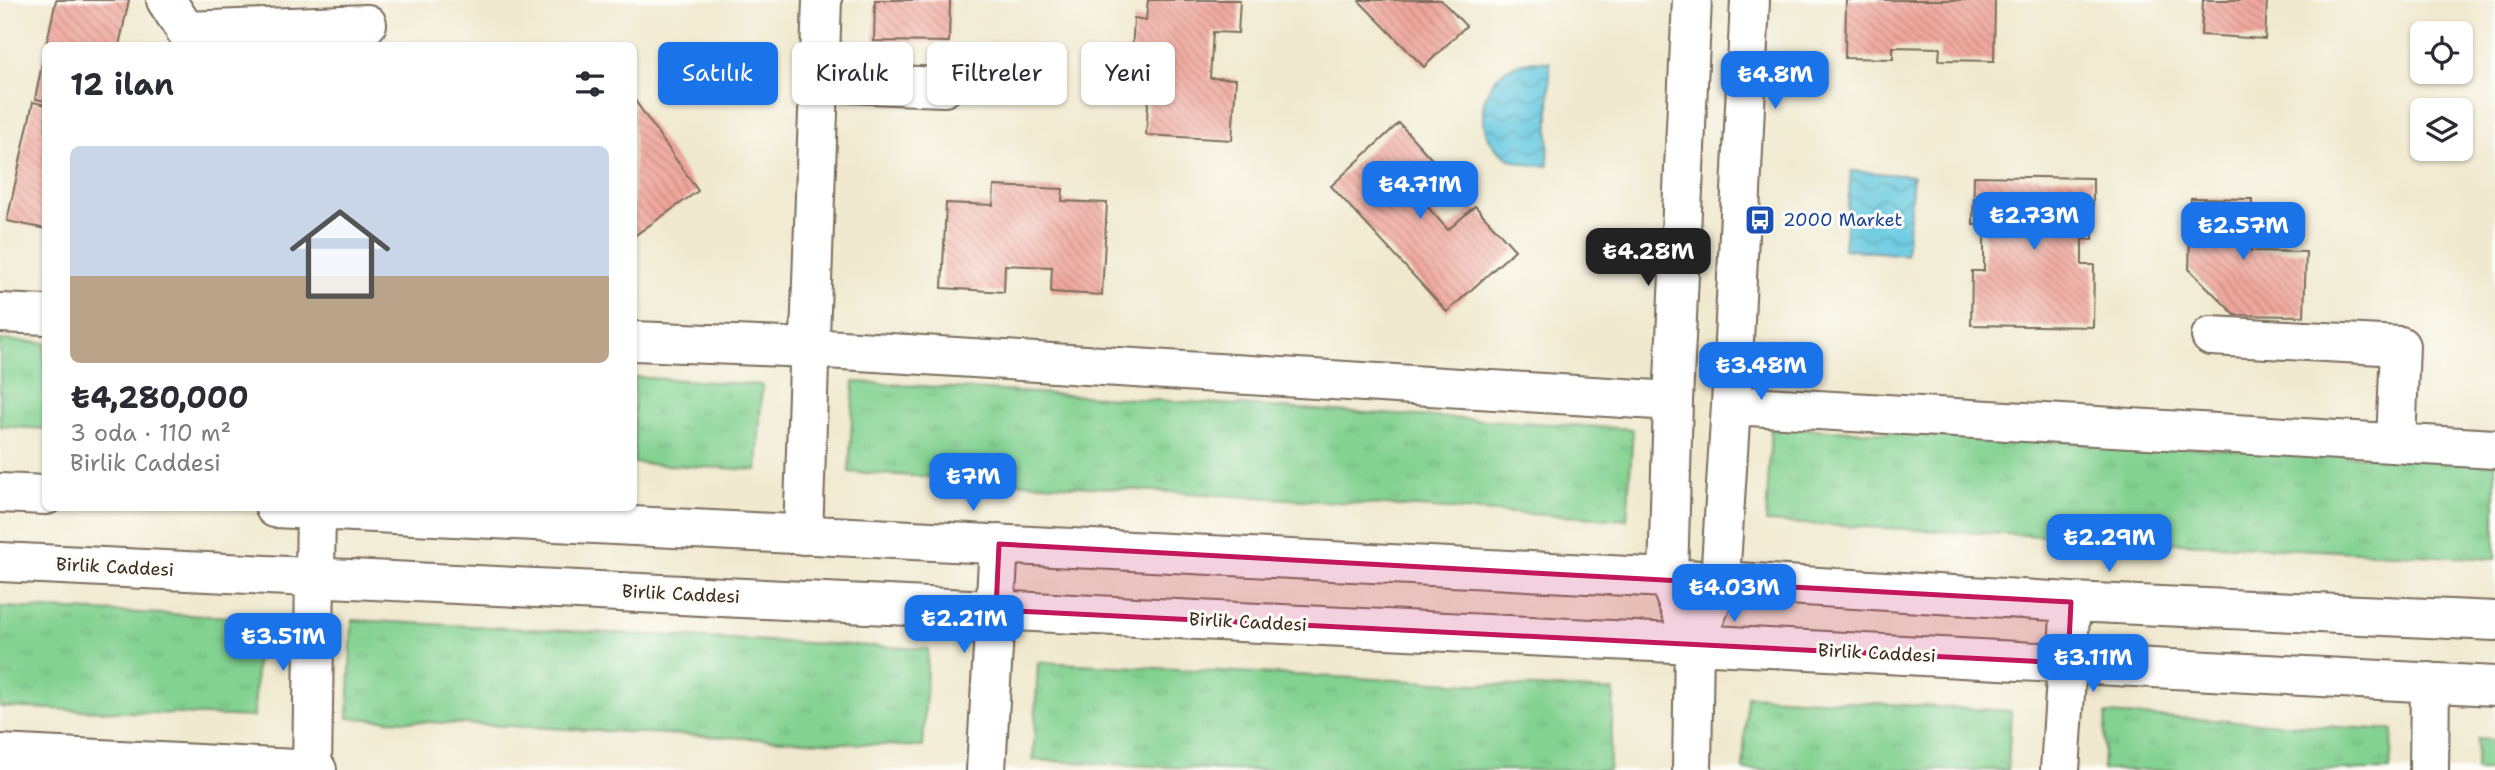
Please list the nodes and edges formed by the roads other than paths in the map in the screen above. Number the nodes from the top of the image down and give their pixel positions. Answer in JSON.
{"nodes":[{"id":1,"x":822,"y":0,"type":"edge"},
{"id":2,"x":1692,"y":0,"type":"edge"},
{"id":3,"x":1750,"y":0,"type":"edge"},
{"id":4,"x":367,"y":23,"type":"edge"},
{"id":5,"x":178,"y":25,"type":"edge"},
{"id":6,"x":820,"y":42,"type":"edge"},
{"id":7,"x":818,"y":105,"type":"edge"},
{"id":8,"x":0,"y":313,"type":"edge"},
{"id":9,"x":42,"y":315,"type":"edge"},
{"id":10,"x":2211,"y":337,"type":"dead end"},
{"id":11,"x":637,"y":341,"type":"edge"},
{"id":12,"x":809,"y":348,"type":"junction"},
{"id":13,"x":1672,"y":401,"type":"junction"},
{"id":14,"x":1731,"y":405,"type":"junction"},
{"id":15,"x":2396,"y":443,"type":"junction"},
{"id":16,"x":2495,"y":449,"type":"edge"},
{"id":17,"x":0,"y":493,"type":"edge"},
{"id":18,"x":42,"y":495,"type":"edge"},
{"id":19,"x":316,"y":511,"type":"edge"},
{"id":20,"x":335,"y":511,"type":"edge"},
{"id":21,"x":803,"y":535,"type":"junction"},
{"id":22,"x":999,"y":544,"type":"junction"},
{"id":23,"x":0,"y":562,"type":"edge"},
{"id":24,"x":313,"y":576,"type":"junction"},
{"id":25,"x":1668,"y":578,"type":"junction"},
{"id":26,"x":1720,"y":582,"type":"junction"},
{"id":27,"x":2071,"y":602,"type":"junction"},
{"id":28,"x":996,"y":610,"type":"junction"},
{"id":29,"x":2495,"y":621,"type":"edge"},
{"id":30,"x":1694,"y":644,"type":"junction"},
{"id":31,"x":2068,"y":663,"type":"junction"},
{"id":32,"x":2430,"y":682,"type":"junction"},
{"id":33,"x":2495,"y":686,"type":"edge"},
{"id":34,"x":0,"y":754,"type":"edge"},
{"id":35,"x":314,"y":770,"type":"edge"},
{"id":36,"x":986,"y":770,"type":"edge"},
{"id":37,"x":1692,"y":770,"type":"edge"},
{"id":38,"x":2060,"y":770,"type":"edge"},
{"id":39,"x":2429,"y":770,"type":"edge"}],
"edges":[{"from":1,"to":6,"type":"street"},
{"from":2,"to":13,"type":"street"},
{"from":3,"to":14,"type":"street"},
{"from":4,"to":5,"type":"street"},
{"from":7,"to":12,"type":"street"},
{"from":8,"to":9,"type":"street"},
{"from":10,"to":15,"type":"street"},
{"from":11,"to":12,"type":"street"},
{"from":12,"to":13,"type":"street"},
{"from":12,"to":21,"type":"street"},
{"from":13,"to":25,"type":"street"},
{"from":14,"to":15,"type":"street"},
{"from":14,"to":26,"type":"street"},
{"from":15,"to":16,"type":"street"},
{"from":17,"to":18,"type":"street"},
{"from":19,"to":24,"type":"street"},
{"from":20,"to":21,"type":"street"},
{"from":21,"to":22,"type":"street"},
{"from":22,"to":25,"type":"street"},
{"from":22,"to":28,"type":"street"},
{"from":23,"to":24,"type":"street","name":"Birlik Caddesi"},
{"from":24,"to":28,"type":"street","name":"Birlik Caddesi"},
{"from":24,"to":35,"type":"street"},
{"from":25,"to":26,"type":"street"},
{"from":25,"to":30,"type":"street"},
{"from":26,"to":27,"type":"street"},
{"from":26,"to":30,"type":"street"},
{"from":27,"to":29,"type":"street"},
{"from":27,"to":31,"type":"street"},
{"from":28,"to":30,"type":"street","name":"Birlik Caddesi"},
{"from":28,"to":36,"type":"street"},
{"from":30,"to":31,"type":"street","name":"Birlik Caddesi"},
{"from":30,"to":37,"type":"street"},
{"from":31,"to":32,"type":"street","name":"Birlik Caddesi"},
{"from":31,"to":38,"type":"street"},
{"from":32,"to":33,"type":"street","name":"Birlik Caddesi"},
{"from":32,"to":39,"type":"street"},
{"from":34,"to":35,"type":"street"}]}
